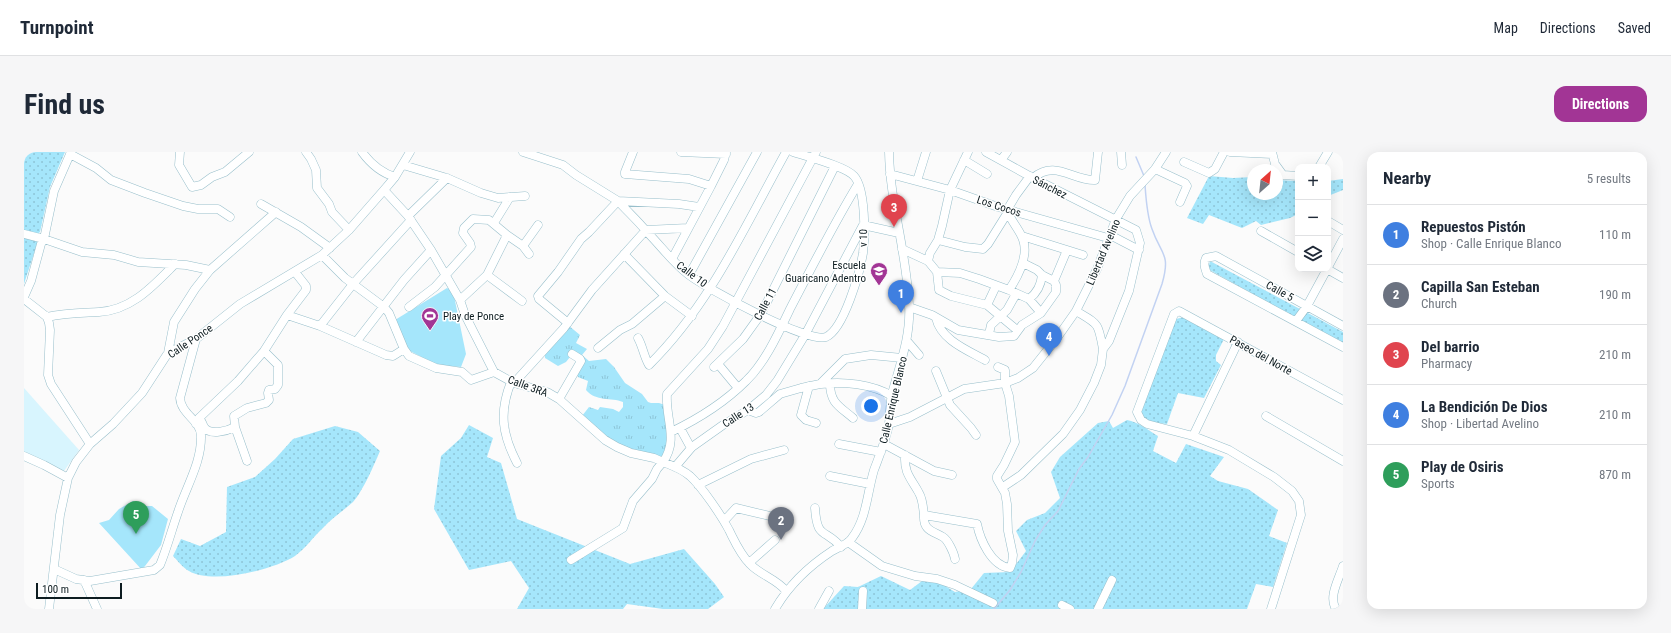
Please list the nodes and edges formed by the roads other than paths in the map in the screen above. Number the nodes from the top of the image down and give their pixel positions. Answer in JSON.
{"nodes":[{"id":1,"x":180,"y":152,"type":"edge"},
{"id":2,"x":249,"y":152,"type":"edge"},
{"id":3,"x":306,"y":152,"type":"edge"},
{"id":4,"x":362,"y":152,"type":"edge"},
{"id":5,"x":410,"y":152,"type":"edge"},
{"id":6,"x":523,"y":152,"type":"edge"},
{"id":7,"x":633,"y":152,"type":"edge"},
{"id":8,"x":681,"y":152,"type":"edge"},
{"id":9,"x":757,"y":152,"type":"edge"},
{"id":10,"x":786,"y":152,"type":"edge"},
{"id":11,"x":793,"y":152,"type":"edge"},
{"id":12,"x":889,"y":152,"type":"edge"},
{"id":13,"x":926,"y":152,"type":"edge"},
{"id":14,"x":968,"y":152,"type":"edge"},
{"id":15,"x":986,"y":152,"type":"edge"},
{"id":16,"x":1006,"y":152,"type":"edge"},
{"id":17,"x":1098,"y":152,"type":"edge"},
{"id":18,"x":1121,"y":152,"type":"edge"},
{"id":19,"x":1166,"y":152,"type":"edge"},
{"id":20,"x":1224,"y":152,"type":"edge"},
{"id":21,"x":1230,"y":152,"type":"edge"},
{"id":22,"x":1328,"y":152,"type":"edge"},
{"id":23,"x":70,"y":153,"type":"edge"},
{"id":24,"x":726,"y":153,"type":"edge"},
{"id":25,"x":1272,"y":153,"type":"edge"},
{"id":26,"x":814,"y":155,"type":"edge"},
{"id":27,"x":964,"y":160,"type":"junction"},
{"id":28,"x":1001,"y":160,"type":"junction"},
{"id":29,"x":1184,"y":162,"type":"dead end"},
{"id":30,"x":1320,"y":164,"type":"edge"},
{"id":31,"x":403,"y":165,"type":"junction"},
{"id":32,"x":1122,"y":165,"type":"dead end"},
{"id":33,"x":835,"y":166,"type":"junction"},
{"id":34,"x":1152,"y":172,"type":"junction"},
{"id":35,"x":890,"y":174,"type":"junction"},
{"id":36,"x":987,"y":174,"type":"dead end"},
{"id":37,"x":1295,"y":176,"type":"edge"},
{"id":38,"x":395,"y":177,"type":"junction"},
{"id":39,"x":1032,"y":177,"type":"junction"},
{"id":40,"x":447,"y":178,"type":"junction"},
{"id":41,"x":916,"y":181,"type":"junction"},
{"id":42,"x":858,"y":184,"type":"junction"},
{"id":43,"x":711,"y":186,"type":"junction"},
{"id":44,"x":384,"y":190,"type":"junction"},
{"id":45,"x":950,"y":190,"type":"junction"},
{"id":46,"x":525,"y":196,"type":"dead end"},
{"id":47,"x":510,"y":197,"type":"junction"},
{"id":48,"x":618,"y":201,"type":"junction"},
{"id":49,"x":1180,"y":202,"type":"dead end"},
{"id":50,"x":261,"y":204,"type":"dead end"},
{"id":51,"x":699,"y":207,"type":"junction"},
{"id":52,"x":1008,"y":211,"type":"junction"},
{"id":53,"x":276,"y":212,"type":"junction"},
{"id":54,"x":230,"y":217,"type":"dead end"},
{"id":55,"x":409,"y":218,"type":"junction"},
{"id":56,"x":1116,"y":219,"type":"junction"},
{"id":57,"x":494,"y":223,"type":"junction"},
{"id":58,"x":1331,"y":223,"type":"edge"},
{"id":59,"x":538,"y":225,"type":"dead end"},
{"id":60,"x":864,"y":225,"type":"junction"},
{"id":61,"x":688,"y":228,"type":"junction"},
{"id":62,"x":350,"y":230,"type":"junction"},
{"id":63,"x":646,"y":230,"type":"junction"},
{"id":64,"x":1343,"y":230,"type":"edge"},
{"id":65,"x":1261,"y":231,"type":"dead end"},
{"id":66,"x":899,"y":233,"type":"junction"},
{"id":67,"x":24,"y":234,"type":"edge"},
{"id":68,"x":507,"y":235,"type":"junction"},
{"id":69,"x":1022,"y":236,"type":"junction"},
{"id":70,"x":1109,"y":237,"type":"junction"},
{"id":71,"x":44,"y":239,"type":"junction"},
{"id":72,"x":1343,"y":239,"type":"edge"},
{"id":73,"x":938,"y":240,"type":"junction"},
{"id":74,"x":522,"y":246,"type":"junction"},
{"id":75,"x":330,"y":248,"type":"junction"},
{"id":76,"x":902,"y":249,"type":"junction"},
{"id":77,"x":431,"y":250,"type":"junction"},
{"id":78,"x":1067,"y":250,"type":"junction"},
{"id":79,"x":1139,"y":250,"type":"junction"},
{"id":80,"x":1295,"y":250,"type":"edge"},
{"id":81,"x":529,"y":254,"type":"dead end"},
{"id":82,"x":624,"y":254,"type":"junction"},
{"id":83,"x":322,"y":255,"type":"junction"},
{"id":84,"x":1083,"y":255,"type":"dead end"},
{"id":85,"x":672,"y":259,"type":"junction"},
{"id":86,"x":928,"y":261,"type":"junction"},
{"id":87,"x":1331,"y":261,"type":"edge"},
{"id":88,"x":1023,"y":263,"type":"junction"},
{"id":89,"x":175,"y":264,"type":"junction"},
{"id":90,"x":210,"y":270,"type":"junction"},
{"id":91,"x":1331,"y":270,"type":"edge"},
{"id":92,"x":295,"y":272,"type":"junction"},
{"id":93,"x":937,"y":272,"type":"junction"},
{"id":94,"x":1325,"y":272,"type":"edge"},
{"id":95,"x":445,"y":275,"type":"junction"},
{"id":96,"x":487,"y":275,"type":"junction"},
{"id":97,"x":688,"y":275,"type":"junction"},
{"id":98,"x":1042,"y":275,"type":"junction"},
{"id":99,"x":1343,"y":278,"type":"edge"},
{"id":100,"x":353,"y":284,"type":"junction"},
{"id":101,"x":1055,"y":284,"type":"junction"},
{"id":102,"x":996,"y":286,"type":"junction"},
{"id":103,"x":711,"y":289,"type":"junction"},
{"id":104,"x":1012,"y":292,"type":"junction"},
{"id":105,"x":665,"y":296,"type":"junction"},
{"id":106,"x":24,"y":298,"type":"edge"},
{"id":107,"x":1029,"y":299,"type":"junction"},
{"id":108,"x":460,"y":300,"type":"junction"},
{"id":109,"x":522,"y":301,"type":"dead end"},
{"id":110,"x":735,"y":302,"type":"junction"},
{"id":111,"x":987,"y":305,"type":"junction"},
{"id":112,"x":1307,"y":306,"type":"junction"},
{"id":113,"x":384,"y":307,"type":"junction"},
{"id":114,"x":410,"y":307,"type":"dead end"},
{"id":115,"x":909,"y":307,"type":"junction"},
{"id":116,"x":1076,"y":311,"type":"junction"},
{"id":117,"x":1041,"y":313,"type":"junction"},
{"id":118,"x":761,"y":314,"type":"junction"},
{"id":119,"x":287,"y":315,"type":"junction"},
{"id":120,"x":1001,"y":315,"type":"junction"},
{"id":121,"x":692,"y":316,"type":"junction"},
{"id":122,"x":47,"y":317,"type":"junction"},
{"id":123,"x":936,"y":318,"type":"junction"},
{"id":124,"x":1296,"y":321,"type":"junction"},
{"id":125,"x":568,"y":323,"type":"junction"},
{"id":126,"x":782,"y":325,"type":"junction"},
{"id":127,"x":320,"y":326,"type":"junction"},
{"id":128,"x":1343,"y":326,"type":"edge"},
{"id":129,"x":1017,"y":330,"type":"junction"},
{"id":130,"x":989,"y":334,"type":"junction"},
{"id":131,"x":805,"y":335,"type":"junction"},
{"id":132,"x":638,"y":338,"type":"dead end"},
{"id":133,"x":196,"y":339,"type":"junction"},
{"id":134,"x":907,"y":341,"type":"junction"},
{"id":135,"x":356,"y":342,"type":"junction"},
{"id":136,"x":1238,"y":342,"type":"junction"},
{"id":137,"x":1343,"y":347,"type":"edge"},
{"id":138,"x":598,"y":348,"type":"dead end"},
{"id":139,"x":404,"y":349,"type":"junction"},
{"id":140,"x":1103,"y":349,"type":"junction"},
{"id":141,"x":264,"y":351,"type":"junction"},
{"id":142,"x":168,"y":353,"type":"junction"},
{"id":143,"x":572,"y":354,"type":"dead end"},
{"id":144,"x":919,"y":354,"type":"dead end"},
{"id":145,"x":902,"y":358,"type":"junction"},
{"id":146,"x":985,"y":360,"type":"dead end"},
{"id":147,"x":998,"y":367,"type":"dead end"},
{"id":148,"x":936,"y":371,"type":"dead end"},
{"id":149,"x":494,"y":372,"type":"junction"},
{"id":150,"x":512,"y":382,"type":"junction"},
{"id":151,"x":830,"y":383,"type":"junction"},
{"id":152,"x":1005,"y":383,"type":"junction"},
{"id":153,"x":820,"y":384,"type":"junction"},
{"id":154,"x":809,"y":386,"type":"junction"},
{"id":155,"x":738,"y":388,"type":"junction"},
{"id":156,"x":892,"y":396,"type":"junction"},
{"id":157,"x":947,"y":398,"type":"junction"},
{"id":158,"x":559,"y":399,"type":"junction"},
{"id":159,"x":1343,"y":400,"type":"edge"},
{"id":160,"x":748,"y":410,"type":"junction"},
{"id":161,"x":1266,"y":416,"type":"dead end"},
{"id":162,"x":853,"y":418,"type":"dead end"},
{"id":163,"x":197,"y":421,"type":"junction"},
{"id":164,"x":816,"y":423,"type":"dead end"},
{"id":165,"x":888,"y":424,"type":"junction"},
{"id":166,"x":235,"y":427,"type":"junction"},
{"id":167,"x":680,"y":428,"type":"junction"},
{"id":168,"x":671,"y":432,"type":"junction"},
{"id":169,"x":976,"y":435,"type":"dead end"},
{"id":170,"x":1193,"y":436,"type":"junction"},
{"id":171,"x":90,"y":444,"type":"junction"},
{"id":172,"x":839,"y":444,"type":"dead end"},
{"id":173,"x":691,"y":448,"type":"junction"},
{"id":174,"x":883,"y":448,"type":"junction"},
{"id":175,"x":784,"y":450,"type":"dead end"},
{"id":176,"x":905,"y":455,"type":"junction"},
{"id":177,"x":24,"y":456,"type":"edge"},
{"id":178,"x":247,"y":461,"type":"dead end"},
{"id":179,"x":1343,"y":461,"type":"edge"},
{"id":180,"x":663,"y":462,"type":"junction"},
{"id":181,"x":517,"y":463,"type":"dead end"},
{"id":182,"x":675,"y":467,"type":"junction"},
{"id":183,"x":952,"y":475,"type":"dead end"},
{"id":184,"x":830,"y":476,"type":"dead end"},
{"id":185,"x":68,"y":478,"type":"junction"},
{"id":186,"x":870,"y":484,"type":"junction"},
{"id":187,"x":698,"y":485,"type":"junction"},
{"id":188,"x":1003,"y":487,"type":"junction"},
{"id":189,"x":815,"y":508,"type":"dead end"},
{"id":190,"x":924,"y":515,"type":"junction"},
{"id":191,"x":782,"y":519,"type":"dead end"},
{"id":192,"x":724,"y":521,"type":"junction"},
{"id":193,"x":775,"y":540,"type":"dead end"},
{"id":194,"x":845,"y":544,"type":"junction"},
{"id":195,"x":955,"y":559,"type":"dead end"},
{"id":196,"x":571,"y":560,"type":"dead end"},
{"id":197,"x":749,"y":563,"type":"junction"},
{"id":198,"x":1343,"y":566,"type":"edge"},
{"id":199,"x":54,"y":569,"type":"junction"},
{"id":200,"x":84,"y":580,"type":"junction"},
{"id":201,"x":1112,"y":580,"type":"dead end"},
{"id":202,"x":786,"y":591,"type":"junction"},
{"id":203,"x":829,"y":591,"type":"dead end"},
{"id":204,"x":863,"y":591,"type":"dead end"},
{"id":205,"x":993,"y":603,"type":"dead end"},
{"id":206,"x":1062,"y":605,"type":"dead end"},
{"id":207,"x":49,"y":609,"type":"edge"},
{"id":208,"x":97,"y":609,"type":"edge"},
{"id":209,"x":775,"y":609,"type":"edge"},
{"id":210,"x":819,"y":609,"type":"edge"},
{"id":211,"x":862,"y":609,"type":"edge"},
{"id":212,"x":1070,"y":609,"type":"edge"},
{"id":213,"x":1098,"y":609,"type":"edge"},
{"id":214,"x":1271,"y":609,"type":"edge"},
{"id":215,"x":1336,"y":609,"type":"edge"}],
"edges":[{"from":1,"to":2,"type":"street"},
{"from":3,"to":62,"type":"street"},
{"from":4,"to":38,"type":"street"},
{"from":5,"to":31,"type":"street","name":"Calle Ponce"},
{"from":6,"to":48,"type":"street"},
{"from":7,"to":43,"type":"street"},
{"from":8,"to":24,"type":"street"},
{"from":9,"to":97,"type":"street"},
{"from":10,"to":103,"type":"street"},
{"from":11,"to":26,"type":"street","name":"v 10"},
{"from":12,"to":35,"type":"street","name":"Calle Enrique Blanco"},
{"from":13,"to":41,"type":"street"},
{"from":14,"to":27,"type":"street"},
{"from":15,"to":28,"type":"street","name":"Sánchez"},
{"from":16,"to":28,"type":"street"},
{"from":17,"to":39,"type":"street"},
{"from":18,"to":32,"type":"street"},
{"from":19,"to":34,"type":"street","name":"Libertad Avelino"},
{"from":20,"to":29,"type":"street"},
{"from":21,"to":25,"type":"street"},
{"from":22,"to":30,"type":"street"},
{"from":23,"to":54,"type":"street"},
{"from":23,"to":71,"type":"street"},
{"from":24,"to":43,"type":"street"},
{"from":25,"to":37,"type":"street"},
{"from":26,"to":33,"type":"street","name":"v 10"},
{"from":26,"to":110,"type":"street"},
{"from":27,"to":36,"type":"street"},
{"from":27,"to":45,"type":"street"},
{"from":28,"to":39,"type":"street","name":"Sánchez"},
{"from":31,"to":38,"type":"street","name":"Calle Ponce"},
{"from":31,"to":40,"type":"street"},
{"from":33,"to":42,"type":"street","name":"v 10"},
{"from":33,"to":118,"type":"street","name":"Calle 11"},
{"from":34,"to":49,"type":"street"},
{"from":34,"to":56,"type":"street","name":"Libertad Avelino"},
{"from":35,"to":41,"type":"street","name":"Los Cocos"},
{"from":35,"to":66,"type":"street","name":"Calle Enrique Blanco"},
{"from":38,"to":44,"type":"street","name":"Calle Ponce"},
{"from":39,"to":52,"type":"street"},
{"from":39,"to":56,"type":"street","name":"Sánchez"},
{"from":40,"to":47,"type":"street"},
{"from":40,"to":55,"type":"street"},
{"from":41,"to":45,"type":"street","name":"Los Cocos"},
{"from":42,"to":60,"type":"street","name":"v 10"},
{"from":42,"to":126,"type":"street"},
{"from":43,"to":51,"type":"street"},
{"from":44,"to":55,"type":"street","name":"Calle 3RA"},
{"from":44,"to":62,"type":"street","name":"Calle Ponce"},
{"from":45,"to":52,"type":"street","name":"Los Cocos"},
{"from":45,"to":73,"type":"street"},
{"from":46,"to":47,"type":"street"},
{"from":47,"to":57,"type":"street"},
{"from":48,"to":51,"type":"street"},
{"from":48,"to":63,"type":"street","name":"Calle 10"},
{"from":48,"to":125,"type":"street"},
{"from":50,"to":53,"type":"street"},
{"from":51,"to":61,"type":"street"},
{"from":52,"to":69,"type":"street"},
{"from":52,"to":70,"type":"street","name":"Los Cocos"},
{"from":52,"to":73,"type":"street"},
{"from":53,"to":75,"type":"street"},
{"from":53,"to":90,"type":"street"},
{"from":55,"to":77,"type":"street","name":"Calle 3RA"},
{"from":55,"to":100,"type":"street"},
{"from":56,"to":70,"type":"street","name":"Libertad Avelino"},
{"from":56,"to":79,"type":"street","name":"Sánchez"},
{"from":57,"to":68,"type":"street"},
{"from":57,"to":95,"type":"street"},
{"from":58,"to":64,"type":"street"},
{"from":59,"to":74,"type":"street"},
{"from":60,"to":66,"type":"street"},
{"from":60,"to":131,"type":"street","name":"Calle 13"},
{"from":60,"to":131,"type":"street","name":"v 10"},
{"from":61,"to":63,"type":"street"},
{"from":61,"to":85,"type":"street"},
{"from":62,"to":75,"type":"street","name":"Calle Ponce"},
{"from":63,"to":82,"type":"street"},
{"from":63,"to":85,"type":"street","name":"Calle 10"},
{"from":65,"to":80,"type":"street"},
{"from":66,"to":76,"type":"street","name":"Calle Enrique Blanco"},
{"from":67,"to":71,"type":"street"},
{"from":68,"to":74,"type":"street"},
{"from":68,"to":96,"type":"street"},
{"from":69,"to":78,"type":"street"},
{"from":69,"to":88,"type":"street"},
{"from":70,"to":79,"type":"street","name":"Los Cocos"},
{"from":70,"to":116,"type":"street","name":"Libertad Avelino"},
{"from":71,"to":89,"type":"street"},
{"from":71,"to":106,"type":"street"},
{"from":72,"to":87,"type":"street"},
{"from":73,"to":86,"type":"street"},
{"from":74,"to":81,"type":"street"},
{"from":75,"to":83,"type":"street","name":"Calle Ponce"},
{"from":76,"to":86,"type":"street"},
{"from":76,"to":115,"type":"street","name":"Calle Enrique Blanco"},
{"from":77,"to":95,"type":"street","name":"Calle 3RA"},
{"from":77,"to":113,"type":"street"},
{"from":78,"to":84,"type":"street"},
{"from":78,"to":101,"type":"street"},
{"from":79,"to":140,"type":"street"},
{"from":82,"to":105,"type":"street"},
{"from":82,"to":125,"type":"street"},
{"from":83,"to":92,"type":"street","name":"Calle Ponce"},
{"from":83,"to":100,"type":"street"},
{"from":85,"to":97,"type":"street","name":"Calle 10"},
{"from":86,"to":93,"type":"street"},
{"from":88,"to":98,"type":"street"},
{"from":88,"to":104,"type":"street"},
{"from":89,"to":90,"type":"street"},
{"from":89,"to":122,"type":"street"},
{"from":90,"to":142,"type":"street"},
{"from":91,"to":99,"type":"street"},
{"from":92,"to":119,"type":"street"},
{"from":92,"to":133,"type":"street","name":"Calle Ponce"},
{"from":93,"to":102,"type":"street"},
{"from":93,"to":111,"type":"street"},
{"from":94,"to":112,"type":"street"},
{"from":95,"to":108,"type":"street","name":"Calle 3RA"},
{"from":95,"to":114,"type":"street"},
{"from":96,"to":108,"type":"street"},
{"from":96,"to":109,"type":"street"},
{"from":97,"to":103,"type":"street","name":"Calle 10"},
{"from":98,"to":101,"type":"street"},
{"from":98,"to":107,"type":"street"},
{"from":100,"to":113,"type":"street"},
{"from":100,"to":127,"type":"street"},
{"from":101,"to":117,"type":"street"},
{"from":102,"to":104,"type":"street"},
{"from":102,"to":111,"type":"street"},
{"from":103,"to":110,"type":"street","name":"Calle 10"},
{"from":103,"to":121,"type":"street"},
{"from":104,"to":107,"type":"street"},
{"from":104,"to":120,"type":"street"},
{"from":105,"to":121,"type":"street"},
{"from":105,"to":138,"type":"street"},
{"from":106,"to":122,"type":"street"},
{"from":107,"to":117,"type":"street"},
{"from":108,"to":149,"type":"street","name":"Calle 3RA"},
{"from":110,"to":118,"type":"street","name":"Calle 10"},
{"from":110,"to":168,"type":"street"},
{"from":111,"to":120,"type":"street"},
{"from":112,"to":124,"type":"street"},
{"from":112,"to":124,"type":"street","name":"Calle 5"},
{"from":112,"to":128,"type":"street","name":"Calle 5"},
{"from":113,"to":135,"type":"street"},
{"from":113,"to":139,"type":"street"},
{"from":115,"to":123,"type":"street"},
{"from":115,"to":134,"type":"street","name":"Calle Enrique Blanco"},
{"from":116,"to":140,"type":"street"},
{"from":116,"to":152,"type":"street","name":"Libertad Avelino"},
{"from":117,"to":129,"type":"street"},
{"from":118,"to":126,"type":"street","name":"Calle 10"},
{"from":118,"to":155,"type":"street","name":"Calle 11"},
{"from":119,"to":127,"type":"street"},
{"from":119,"to":141,"type":"street"},
{"from":120,"to":129,"type":"street"},
{"from":120,"to":130,"type":"street"},
{"from":121,"to":132,"type":"street"},
{"from":122,"to":171,"type":"street"},
{"from":123,"to":130,"type":"street"},
{"from":123,"to":146,"type":"street"},
{"from":124,"to":137,"type":"street"},
{"from":125,"to":150,"type":"street"},
{"from":126,"to":131,"type":"street","name":"v 10"},
{"from":126,"to":155,"type":"street"},
{"from":127,"to":135,"type":"street"},
{"from":129,"to":130,"type":"street"},
{"from":131,"to":160,"type":"street","name":"Calle 13"},
{"from":133,"to":142,"type":"street","name":"Calle Ponce"},
{"from":133,"to":163,"type":"street"},
{"from":134,"to":144,"type":"street"},
{"from":134,"to":145,"type":"street","name":"Calle Enrique Blanco"},
{"from":135,"to":139,"type":"street"},
{"from":136,"to":159,"type":"street","name":"Paseo del Norte"},
{"from":136,"to":170,"type":"street"},
{"from":136,"to":170,"type":"street","name":"Paseo del Norte"},
{"from":139,"to":149,"type":"street"},
{"from":140,"to":188,"type":"street"},
{"from":141,"to":163,"type":"street"},
{"from":141,"to":166,"type":"street"},
{"from":142,"to":171,"type":"street","name":"Calle Ponce"},
{"from":143,"to":158,"type":"street"},
{"from":145,"to":153,"type":"street"},
{"from":145,"to":156,"type":"street","name":"Calle Enrique Blanco"},
{"from":147,"to":152,"type":"street"},
{"from":148,"to":157,"type":"street"},
{"from":149,"to":150,"type":"street","name":"Calle 3RA"},
{"from":150,"to":158,"type":"street","name":"Calle 3RA"},
{"from":150,"to":181,"type":"street"},
{"from":151,"to":153,"type":"street"},
{"from":151,"to":156,"type":"street"},
{"from":151,"to":162,"type":"street"},
{"from":152,"to":157,"type":"street","name":"Libertad Avelino"},
{"from":152,"to":188,"type":"street"},
{"from":153,"to":154,"type":"street"},
{"from":154,"to":160,"type":"street"},
{"from":154,"to":164,"type":"street"},
{"from":155,"to":167,"type":"street"},
{"from":156,"to":165,"type":"street","name":"Calle Enrique Blanco"},
{"from":157,"to":165,"type":"street","name":"Libertad Avelino"},
{"from":157,"to":169,"type":"street"},
{"from":158,"to":180,"type":"street","name":"Calle 3RA"},
{"from":160,"to":173,"type":"street","name":"Calle 13"},
{"from":161,"to":179,"type":"street"},
{"from":163,"to":166,"type":"street"},
{"from":163,"to":200,"type":"street"},
{"from":165,"to":174,"type":"street","name":"Calle Enrique Blanco"},
{"from":166,"to":178,"type":"street"},
{"from":167,"to":168,"type":"street"},
{"from":167,"to":173,"type":"street"},
{"from":168,"to":180,"type":"street"},
{"from":170,"to":214,"type":"street"},
{"from":171,"to":185,"type":"street","name":"Calle Ponce"},
{"from":172,"to":174,"type":"street"},
{"from":173,"to":182,"type":"street","name":"Calle 13"},
{"from":174,"to":176,"type":"street"},
{"from":174,"to":186,"type":"street","name":"Calle Enrique Blanco"},
{"from":175,"to":187,"type":"street"},
{"from":176,"to":183,"type":"street"},
{"from":176,"to":190,"type":"street"},
{"from":177,"to":185,"type":"street"},
{"from":180,"to":182,"type":"street","name":"Calle 3RA"},
{"from":180,"to":196,"type":"street"},
{"from":182,"to":187,"type":"street","name":"Calle 3RA"},
{"from":184,"to":186,"type":"street"},
{"from":185,"to":199,"type":"street","name":"Calle Ponce"},
{"from":186,"to":194,"type":"street","name":"Calle Enrique Blanco"},
{"from":187,"to":192,"type":"street","name":"Calle 3RA"},
{"from":188,"to":190,"type":"street"},
{"from":189,"to":194,"type":"street"},
{"from":190,"to":195,"type":"street"},
{"from":191,"to":192,"type":"street"},
{"from":192,"to":197,"type":"street","name":"Calle 3RA"},
{"from":193,"to":197,"type":"street"},
{"from":194,"to":202,"type":"street","name":"Calle Enrique Blanco"},
{"from":194,"to":205,"type":"street"},
{"from":197,"to":202,"type":"street","name":"Calle 3RA"},
{"from":198,"to":215,"type":"street"},
{"from":199,"to":200,"type":"street"},
{"from":199,"to":207,"type":"street","name":"Calle Ponce"},
{"from":200,"to":208,"type":"street"},
{"from":201,"to":213,"type":"street"},
{"from":202,"to":209,"type":"street","name":"Calle Enrique Blanco"},
{"from":203,"to":210,"type":"street"},
{"from":204,"to":211,"type":"street"},
{"from":206,"to":212,"type":"street"}]}
